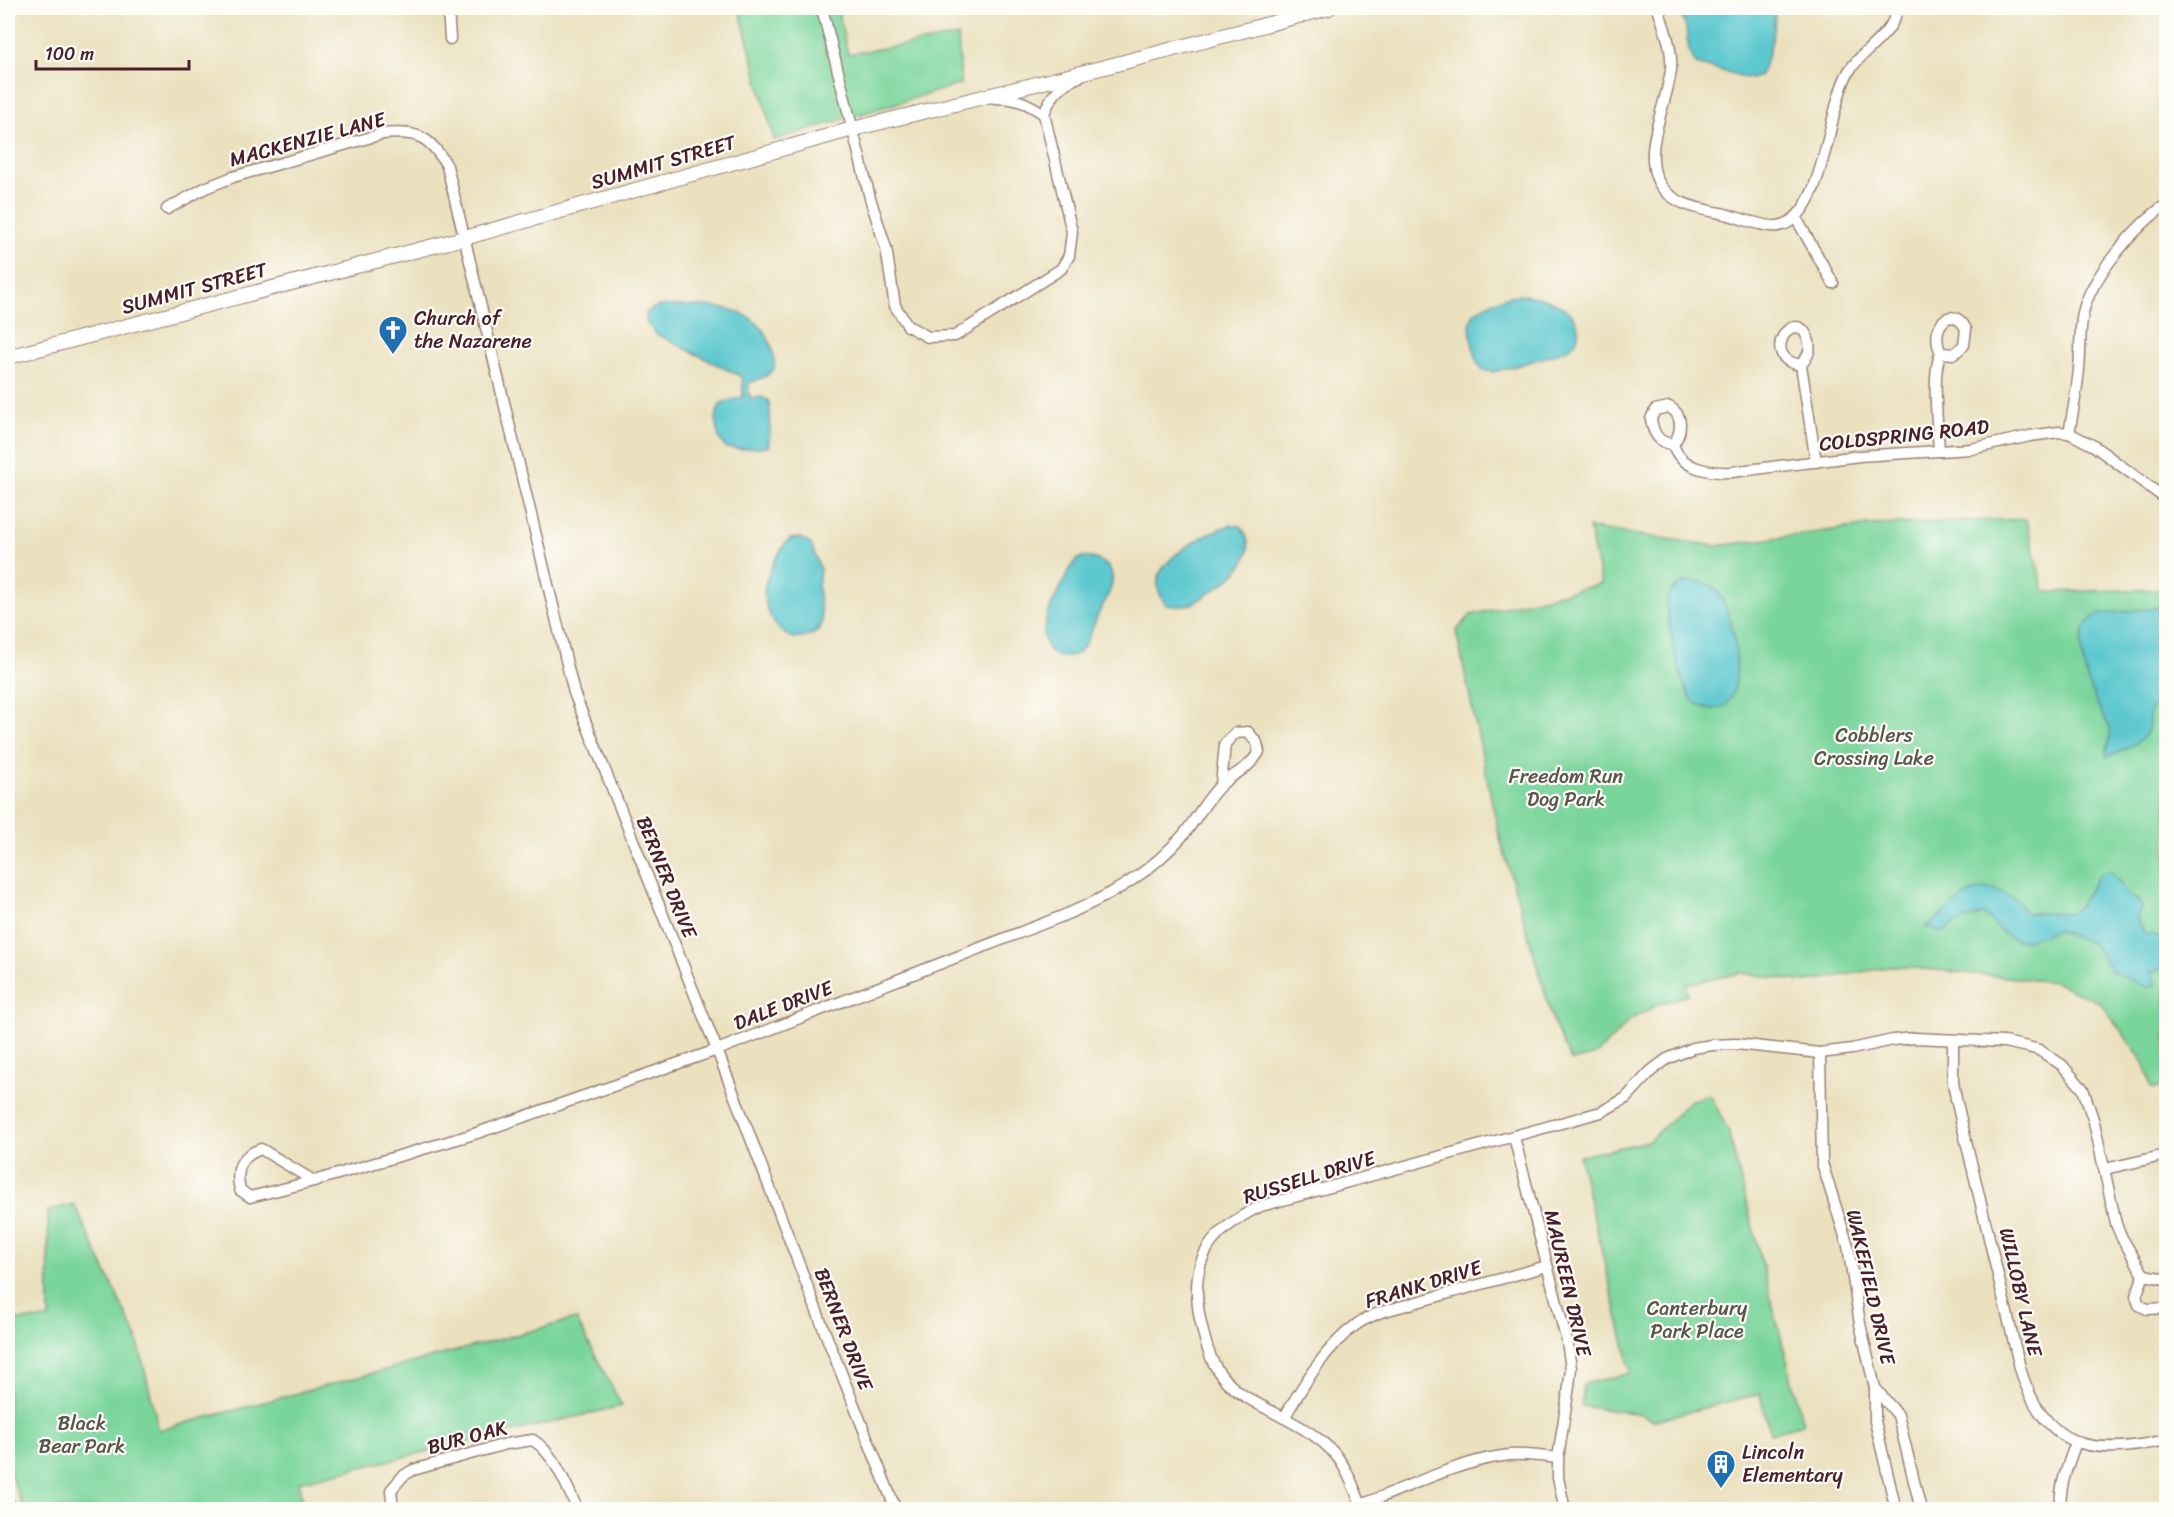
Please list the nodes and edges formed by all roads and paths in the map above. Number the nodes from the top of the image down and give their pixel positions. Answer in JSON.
{"nodes":[{"id":1,"x":448,"y":8,"type":"edge"},
{"id":2,"x":822,"y":8,"type":"edge"},
{"id":3,"x":1329,"y":8,"type":"edge"},
{"id":4,"x":1658,"y":8,"type":"edge"},
{"id":5,"x":1897,"y":8,"type":"edge"},
{"id":6,"x":450,"y":39,"type":"dead end"},
{"id":7,"x":1105,"y":67,"type":"junction"},
{"id":8,"x":981,"y":98,"type":"junction"},
{"id":9,"x":1044,"y":114,"type":"junction"},
{"id":10,"x":853,"y":129,"type":"junction"},
{"id":11,"x":2166,"y":205,"type":"edge"},
{"id":12,"x":167,"y":208,"type":"dead end"},
{"id":13,"x":1796,"y":218,"type":"junction"},
{"id":14,"x":464,"y":238,"type":"junction"},
{"id":15,"x":1833,"y":282,"type":"dead end"},
{"id":16,"x":1941,"y":353,"type":"dead end"},
{"id":17,"x":8,"y":357,"type":"edge"},
{"id":18,"x":1801,"y":365,"type":"dead end"},
{"id":19,"x":2069,"y":433,"type":"junction"},
{"id":20,"x":1673,"y":444,"type":"dead end"},
{"id":21,"x":1940,"y":451,"type":"junction"},
{"id":22,"x":1816,"y":462,"type":"junction"},
{"id":23,"x":2166,"y":499,"type":"edge"},
{"id":24,"x":1221,"y":785,"type":"junction"},
{"id":25,"x":1953,"y":1041,"type":"junction"},
{"id":26,"x":717,"y":1050,"type":"junction"},
{"id":27,"x":1820,"y":1053,"type":"junction"},
{"id":28,"x":1514,"y":1137,"type":"junction"},
{"id":29,"x":2166,"y":1155,"type":"edge"},
{"id":30,"x":2105,"y":1169,"type":"junction"},
{"id":31,"x":314,"y":1181,"type":"junction"},
{"id":32,"x":1547,"y":1266,"type":"junction"},
{"id":33,"x":2144,"y":1275,"type":"junction"},
{"id":34,"x":2166,"y":1278,"type":"edge"},
{"id":35,"x":2166,"y":1308,"type":"edge"},
{"id":36,"x":1875,"y":1388,"type":"junction"},
{"id":37,"x":1284,"y":1418,"type":"junction"},
{"id":38,"x":2166,"y":1440,"type":"edge"},
{"id":39,"x":2076,"y":1442,"type":"junction"},
{"id":40,"x":1558,"y":1458,"type":"junction"},
{"id":41,"x":8,"y":1502,"type":"edge"},
{"id":42,"x":1362,"y":1507,"type":"edge"},
{"id":43,"x":10,"y":1509,"type":"edge"},
{"id":44,"x":393,"y":1509,"type":"edge"},
{"id":45,"x":578,"y":1509,"type":"edge"},
{"id":46,"x":896,"y":1509,"type":"edge"},
{"id":47,"x":1565,"y":1509,"type":"edge"},
{"id":48,"x":1896,"y":1509,"type":"edge"},
{"id":49,"x":1921,"y":1509,"type":"edge"},
{"id":50,"x":2061,"y":1509,"type":"edge"}],
"edges":[{"from":1,"to":6,"type":"street"},
{"from":2,"to":10,"type":"street"},
{"from":3,"to":7,"type":"main road","name":"SUMMIT STREET"},
{"from":4,"to":13,"type":"street"},
{"from":5,"to":13,"type":"street"},
{"from":7,"to":8,"type":"main road","name":"SUMMIT STREET"},
{"from":7,"to":9,"type":"street"},
{"from":8,"to":9,"type":"street"},
{"from":8,"to":10,"type":"main road","name":"SUMMIT STREET"},
{"from":9,"to":10,"type":"street"},
{"from":10,"to":14,"type":"main road","name":"SUMMIT STREET"},
{"from":11,"to":19,"type":"street"},
{"from":12,"to":14,"type":"street","name":"MACKENZIE LANE"},
{"from":13,"to":15,"type":"street"},
{"from":14,"to":17,"type":"main road","name":"SUMMIT STREET"},
{"from":14,"to":26,"type":"street","name":"BERNER DRIVE"},
{"from":16,"to":21,"type":"street"},
{"from":18,"to":22,"type":"street"},
{"from":19,"to":21,"type":"street","name":"COLDSPRING ROAD"},
{"from":19,"to":23,"type":"street"},
{"from":20,"to":22,"type":"street","name":"COLDSPRING ROAD"},
{"from":21,"to":22,"type":"street","name":"COLDSPRING ROAD"},
{"from":24,"to":24,"type":"street","name":"DALE DRIVE"},
{"from":24,"to":26,"type":"street","name":"DALE DRIVE"},
{"from":25,"to":27,"type":"street","name":"RUSSELL DRIVE"},
{"from":25,"to":30,"type":"street","name":"RUSSELL DRIVE"},
{"from":25,"to":39,"type":"street","name":"WILLOBY LANE"},
{"from":26,"to":31,"type":"street","name":"DALE DRIVE"},
{"from":26,"to":46,"type":"street","name":"BERNER DRIVE"},
{"from":27,"to":28,"type":"street","name":"RUSSELL DRIVE"},
{"from":27,"to":36,"type":"street","name":"WAKEFIELD DRIVE"},
{"from":28,"to":32,"type":"street","name":"MAUREEN DRIVE"},
{"from":28,"to":37,"type":"street","name":"RUSSELL DRIVE"},
{"from":29,"to":30,"type":"street"},
{"from":30,"to":33,"type":"street","name":"RUSSELL DRIVE"},
{"from":31,"to":31,"type":"street","name":"DALE DRIVE"},
{"from":32,"to":37,"type":"street","name":"FRANK DRIVE"},
{"from":32,"to":40,"type":"street","name":"MAUREEN DRIVE"},
{"from":33,"to":34,"type":"street"},
{"from":33,"to":35,"type":"street"},
{"from":36,"to":48,"type":"street","name":"WAKEFIELD DRIVE"},
{"from":36,"to":49,"type":"street","name":"WAKEFIELD DRIVE"},
{"from":37,"to":42,"type":"street","name":"RUSSELL DRIVE"},
{"from":38,"to":39,"type":"street","name":"WILLOBY LANE"},
{"from":39,"to":50,"type":"street"},
{"from":40,"to":42,"type":"street"},
{"from":40,"to":47,"type":"street","name":"MAUREEN DRIVE"},
{"from":41,"to":43,"type":"street"},
{"from":44,"to":45,"type":"street","name":"BUR OAK"}]}
